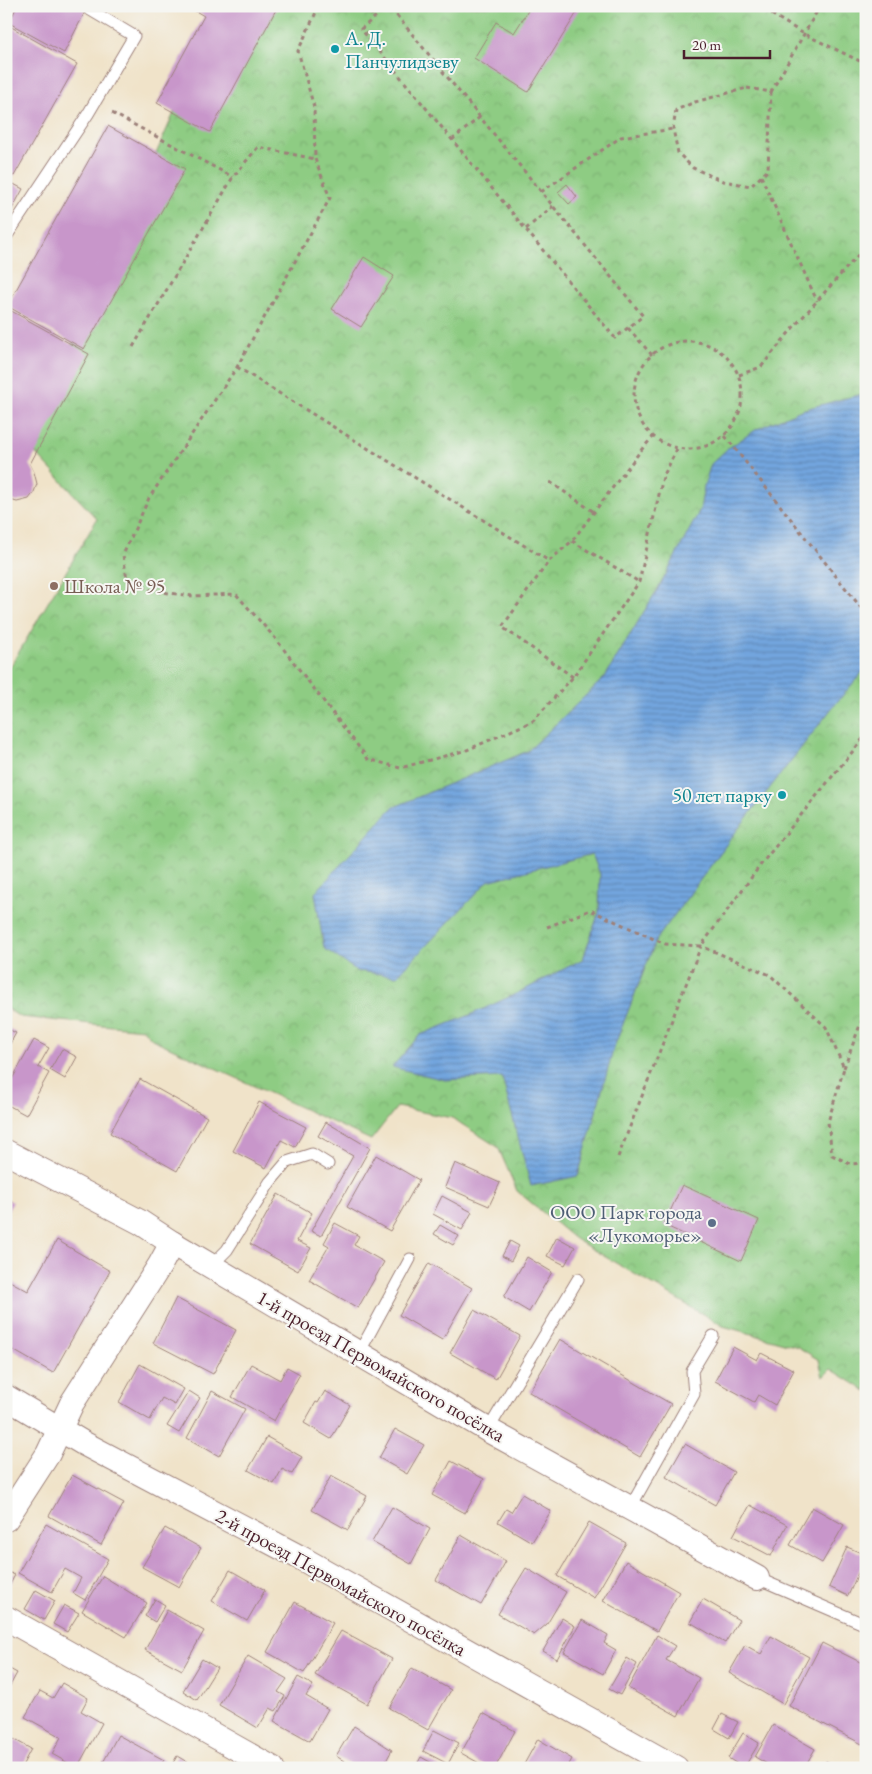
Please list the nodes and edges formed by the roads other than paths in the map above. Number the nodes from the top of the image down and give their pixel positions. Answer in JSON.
{"nodes":[{"id":1,"x":87,"y":8,"type":"dead end"},
{"id":2,"x":6,"y":237,"type":"edge"},
{"id":3,"x":6,"y":1152,"type":"edge"},
{"id":4,"x":328,"y":1164,"type":"dead end"},
{"id":5,"x":172,"y":1243,"type":"junction"},
{"id":6,"x":410,"y":1259,"type":"dead end"},
{"id":7,"x":211,"y":1266,"type":"junction"},
{"id":8,"x":578,"y":1279,"type":"dead end"},
{"id":9,"x":713,"y":1336,"type":"dead end"},
{"id":10,"x":359,"y":1353,"type":"junction"},
{"id":11,"x":6,"y":1397,"type":"edge"},
{"id":12,"x":60,"y":1429,"type":"junction"},
{"id":13,"x":488,"y":1430,"type":"junction"},
{"id":14,"x":630,"y":1508,"type":"junction"},
{"id":15,"x":6,"y":1519,"type":"edge"},
{"id":16,"x":757,"y":1578,"type":"joint"},
{"id":17,"x":6,"y":1618,"type":"edge"},
{"id":18,"x":866,"y":1625,"type":"edge"},
{"id":19,"x":272,"y":1768,"type":"edge"},
{"id":20,"x":676,"y":1768,"type":"edge"}],
"edges":[{"from":1,"to":2,"type":"lane"},
{"from":3,"to":5,"type":"street","name":"1-й проезд Первомайского посёлка"},
{"from":4,"to":7,"type":"lane"},
{"from":5,"to":7,"type":"street","name":"1-й проезд Первомайского посёлка"},
{"from":5,"to":12,"type":"street"},
{"from":6,"to":10,"type":"lane"},
{"from":7,"to":10,"type":"street","name":"1-й проезд Первомайского посёлка"},
{"from":8,"to":13,"type":"lane"},
{"from":9,"to":14,"type":"lane"},
{"from":10,"to":13,"type":"street","name":"1-й проезд Первомайского посёлка"},
{"from":11,"to":12,"type":"street","name":"2-й проезд Первомайского посёлка"},
{"from":12,"to":15,"type":"street"},
{"from":12,"to":20,"type":"street","name":"2-й проезд Первомайского посёлка"},
{"from":13,"to":14,"type":"street","name":"1-й проезд Первомайского посёлка"},
{"from":14,"to":16,"type":"street","name":"1-й проезд Первомайского посёлка"},
{"from":16,"to":18,"type":"lane"},
{"from":17,"to":19,"type":"street"}]}
